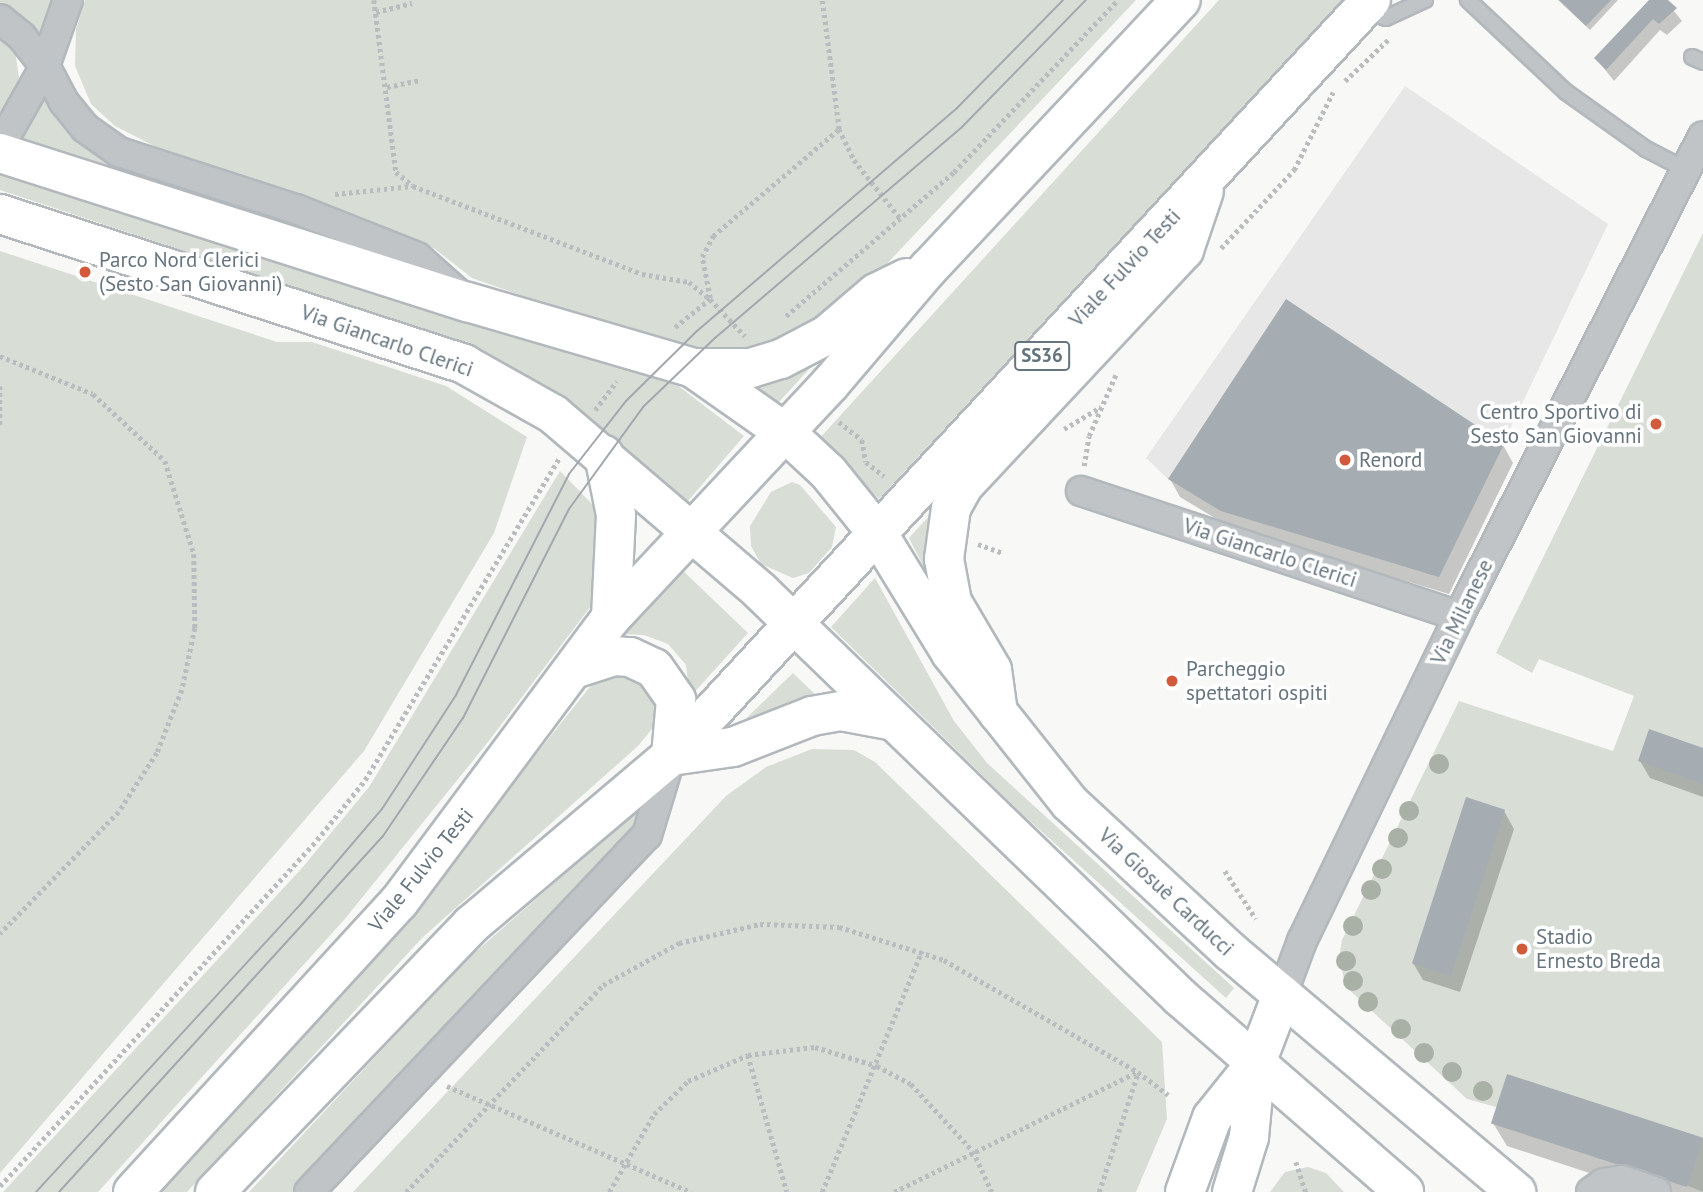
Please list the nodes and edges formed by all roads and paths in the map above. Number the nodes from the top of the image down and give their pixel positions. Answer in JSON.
{"nodes":[{"id":1,"x":68,"y":0,"type":"edge"},
{"id":2,"x":374,"y":0,"type":"edge"},
{"id":3,"x":822,"y":0,"type":"edge"},
{"id":4,"x":1118,"y":0,"type":"edge"},
{"id":5,"x":1181,"y":0,"type":"edge"},
{"id":6,"x":1425,"y":0,"type":"edge"},
{"id":7,"x":1468,"y":0,"type":"edge"},
{"id":8,"x":412,"y":2,"type":"dead end"},
{"id":9,"x":1366,"y":5,"type":"edge"},
{"id":10,"x":376,"y":12,"type":"junction"},
{"id":11,"x":0,"y":19,"type":"edge"},
{"id":12,"x":45,"y":65,"type":"junction"},
{"id":13,"x":421,"y":80,"type":"dead end"},
{"id":14,"x":387,"y":87,"type":"junction"},
{"id":15,"x":1703,"y":113,"type":"edge"},
{"id":16,"x":839,"y":129,"type":"junction"},
{"id":17,"x":1703,"y":136,"type":"edge"},
{"id":18,"x":0,"y":146,"type":"edge"},
{"id":19,"x":0,"y":153,"type":"edge"},
{"id":20,"x":1693,"y":173,"type":"edge"},
{"id":21,"x":1207,"y":180,"type":"junction"},
{"id":22,"x":412,"y":186,"type":"junction"},
{"id":23,"x":328,"y":194,"type":"dead end"},
{"id":24,"x":0,"y":214,"type":"edge"},
{"id":25,"x":900,"y":218,"type":"junction"},
{"id":26,"x":928,"y":269,"type":"junction"},
{"id":27,"x":710,"y":299,"type":"junction"},
{"id":28,"x":468,"y":302,"type":"junction"},
{"id":29,"x":775,"y":326,"type":"dead end"},
{"id":30,"x":754,"y":344,"type":"dead end"},
{"id":31,"x":642,"y":353,"type":"junction"},
{"id":32,"x":0,"y":356,"type":"edge"},
{"id":33,"x":693,"y":368,"type":"junction"},
{"id":34,"x":0,"y":386,"type":"edge"},
{"id":35,"x":836,"y":420,"type":"dead end"},
{"id":36,"x":0,"y":425,"type":"edge"},
{"id":37,"x":786,"y":433,"type":"junction"},
{"id":38,"x":590,"y":444,"type":"junction"},
{"id":39,"x":894,"y":484,"type":"dead end"},
{"id":40,"x":1081,"y":491,"type":"dead end"},
{"id":41,"x":691,"y":533,"type":"junction"},
{"id":42,"x":878,"y":534,"type":"junction"},
{"id":43,"x":1460,"y":616,"type":"junction"},
{"id":44,"x":611,"y":618,"type":"junction"},
{"id":45,"x":793,"y":622,"type":"junction"},
{"id":46,"x":577,"y":668,"type":"junction"},
{"id":47,"x":998,"y":713,"type":"junction"},
{"id":48,"x":889,"y":720,"type":"junction"},
{"id":49,"x":671,"y":756,"type":"junction"},
{"id":50,"x":1225,"y":871,"type":"dead end"},
{"id":51,"x":1256,"y":919,"type":"dead end"},
{"id":52,"x":0,"y":934,"type":"edge"},
{"id":53,"x":922,"y":951,"type":"junction"},
{"id":54,"x":1282,"y":995,"type":"junction"},
{"id":55,"x":748,"y":1055,"type":"junction"},
{"id":56,"x":1256,"y":1063,"type":"junction"},
{"id":57,"x":877,"y":1066,"type":"junction"},
{"id":58,"x":1138,"y":1072,"type":"junction"},
{"id":59,"x":421,"y":1074,"type":"junction"},
{"id":60,"x":1168,"y":1095,"type":"dead end"},
{"id":61,"x":487,"y":1103,"type":"junction"},
{"id":62,"x":973,"y":1151,"type":"junction"},
{"id":63,"x":1296,"y":1161,"type":"dead end"},
{"id":64,"x":622,"y":1162,"type":"junction"},
{"id":65,"x":1507,"y":1184,"type":"edge"},
{"id":66,"x":0,"y":1186,"type":"edge"},
{"id":67,"x":132,"y":1192,"type":"edge"},
{"id":68,"x":215,"y":1192,"type":"edge"},
{"id":69,"x":309,"y":1192,"type":"edge"},
{"id":70,"x":406,"y":1192,"type":"edge"},
{"id":71,"x":610,"y":1192,"type":"edge"},
{"id":72,"x":691,"y":1192,"type":"edge"},
{"id":73,"x":787,"y":1192,"type":"edge"},
{"id":74,"x":822,"y":1192,"type":"edge"},
{"id":75,"x":894,"y":1192,"type":"edge"},
{"id":76,"x":992,"y":1192,"type":"edge"},
{"id":77,"x":1099,"y":1192,"type":"edge"},
{"id":78,"x":1185,"y":1192,"type":"edge"},
{"id":79,"x":1232,"y":1192,"type":"edge"},
{"id":80,"x":1306,"y":1192,"type":"edge"},
{"id":81,"x":1404,"y":1192,"type":"edge"},
{"id":82,"x":1532,"y":1192,"type":"edge"},
{"id":83,"x":1591,"y":1192,"type":"edge"},
{"id":84,"x":1656,"y":1192,"type":"edge"}],
"edges":[{"from":1,"to":12,"type":"street"},
{"from":2,"to":10,"type":"path"},
{"from":3,"to":16,"type":"path"},
{"from":4,"to":25,"type":"path"},
{"from":5,"to":26,"type":"main road","name":"Viale Fulvio Testi"},
{"from":6,"to":9,"type":"lane"},
{"from":7,"to":20,"type":"lane"},
{"from":8,"to":10,"type":"path"},
{"from":9,"to":21,"type":"main road","name":"Viale Fulvio Testi","number":"SS36"},
{"from":10,"to":14,"type":"path"},
{"from":11,"to":12,"type":"street"},
{"from":12,"to":18,"type":"street"},
{"from":12,"to":28,"type":"street"},
{"from":13,"to":14,"type":"path"},
{"from":14,"to":22,"type":"path"},
{"from":15,"to":20,"type":"street","name":"Via Milanese"},
{"from":16,"to":25,"type":"path"},
{"from":16,"to":27,"type":"path"},
{"from":17,"to":20,"type":"street","name":"Via Milanese"},
{"from":19,"to":28,"type":"main road"},
{"from":20,"to":43,"type":"street","name":"Via Milanese"},
{"from":21,"to":42,"type":"main road","name":"Viale Fulvio Testi","number":"SS36"},
{"from":21,"to":47,"type":"main road"},
{"from":22,"to":23,"type":"path"},
{"from":22,"to":27,"type":"path"},
{"from":24,"to":38,"type":"main road","name":"Via Giancarlo Clerici"},
{"from":25,"to":29,"type":"path"},
{"from":26,"to":33,"type":"main road"},
{"from":26,"to":37,"type":"main road","name":"Viale Fulvio Testi"},
{"from":27,"to":30,"type":"path"},
{"from":27,"to":31,"type":"path"},
{"from":28,"to":31,"type":"main road"},
{"from":31,"to":33,"type":"main road"},
{"from":31,"to":38,"type":"path"},
{"from":32,"to":52,"type":"path"},
{"from":33,"to":37,"type":"main road"},
{"from":34,"to":36,"type":"path"},
{"from":35,"to":39,"type":"path"},
{"from":37,"to":41,"type":"main road","name":"Viale Fulvio Testi"},
{"from":37,"to":42,"type":"main road"},
{"from":38,"to":41,"type":"main road","name":"Via Giancarlo Clerici"},
{"from":38,"to":44,"type":"main road"},
{"from":38,"to":66,"type":"path"},
{"from":40,"to":43,"type":"street","name":"Via Giancarlo Clerici"},
{"from":41,"to":44,"type":"main road","name":"Viale Fulvio Testi"},
{"from":41,"to":45,"type":"main road"},
{"from":42,"to":45,"type":"main road","name":"Viale Fulvio Testi"},
{"from":42,"to":47,"type":"main road","name":"Via Giosuè Carducci"},
{"from":43,"to":54,"type":"street","name":"Via Milanese"},
{"from":44,"to":46,"type":"main road","name":"Viale Fulvio Testi"},
{"from":45,"to":48,"type":"main road"},
{"from":45,"to":49,"type":"main road","name":"Viale Fulvio Testi"},
{"from":46,"to":49,"type":"main road"},
{"from":46,"to":67,"type":"main road","name":"Viale Fulvio Testi"},
{"from":47,"to":54,"type":"main road","name":"Via Giosuè Carducci"},
{"from":48,"to":49,"type":"main road"},
{"from":48,"to":56,"type":"main road"},
{"from":49,"to":59,"type":"street","name":"Viale Fulvio Testi"},
{"from":49,"to":68,"type":"main road","name":"Viale Fulvio Testi"},
{"from":50,"to":51,"type":"path"},
{"from":53,"to":57,"type":"path"},
{"from":53,"to":58,"type":"path"},
{"from":53,"to":61,"type":"path"},
{"from":54,"to":56,"type":"main road","name":"Via Milanese"},
{"from":54,"to":65,"type":"main road","name":"Via Giosuè Carducci"},
{"from":55,"to":57,"type":"path"},
{"from":55,"to":64,"type":"path"},
{"from":55,"to":73,"type":"path"},
{"from":56,"to":78,"type":"main road","name":"Via Milanese"},
{"from":56,"to":79,"type":"main road","name":"Via Milanese"},
{"from":56,"to":81,"type":"main road"},
{"from":57,"to":62,"type":"path"},
{"from":57,"to":74,"type":"path"},
{"from":58,"to":60,"type":"path"},
{"from":58,"to":62,"type":"path"},
{"from":58,"to":77,"type":"path"},
{"from":59,"to":61,"type":"path"},
{"from":59,"to":69,"type":"street","name":"Viale Fulvio Testi"},
{"from":61,"to":64,"type":"path"},
{"from":61,"to":70,"type":"path"},
{"from":62,"to":75,"type":"path"},
{"from":62,"to":76,"type":"path"},
{"from":63,"to":80,"type":"path"},
{"from":64,"to":71,"type":"path"},
{"from":64,"to":72,"type":"path"},
{"from":65,"to":82,"type":"street"},
{"from":83,"to":84,"type":"street"}]}
